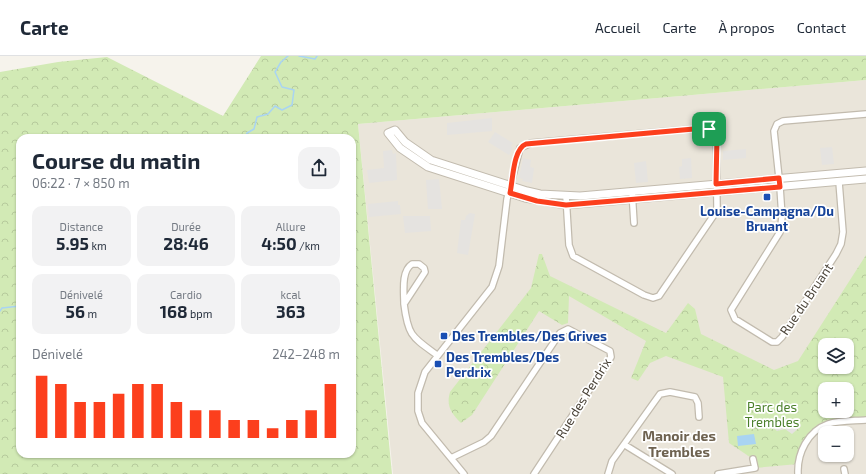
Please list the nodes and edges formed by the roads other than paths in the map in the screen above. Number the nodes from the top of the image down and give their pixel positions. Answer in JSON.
{"nodes":[{"id":1,"x":866,"y":114,"type":"edge"},
{"id":2,"x":866,"y":171,"type":"edge"},
{"id":3,"x":838,"y":173,"type":"junction"},
{"id":4,"x":779,"y":178,"type":"junction"},
{"id":5,"x":866,"y":179,"type":"edge"},
{"id":6,"x":839,"y":182,"type":"junction"},
{"id":7,"x":780,"y":187,"type":"junction"},
{"id":8,"x":716,"y":188,"type":"junction"},
{"id":9,"x":510,"y":190,"type":"junction"},
{"id":10,"x":632,"y":191,"type":"junction"},
{"id":11,"x":566,"y":196,"type":"junction"},
{"id":12,"x":632,"y":199,"type":"junction"},
{"id":13,"x":566,"y":205,"type":"junction"},
{"id":14,"x":634,"y":223,"type":"dead end"},
{"id":15,"x":404,"y":304,"type":"junction"},
{"id":16,"x":437,"y":355,"type":"junction"},
{"id":17,"x":699,"y":418,"type":"dead end"},
{"id":18,"x":866,"y":420,"type":"edge"},
{"id":19,"x":625,"y":445,"type":"junction"},
{"id":20,"x":450,"y":458,"type":"junction"},
{"id":21,"x":753,"y":459,"type":"dead end"},
{"id":22,"x":464,"y":474,"type":"edge"},
{"id":23,"x":534,"y":474,"type":"edge"},
{"id":24,"x":608,"y":474,"type":"edge"},
{"id":25,"x":672,"y":474,"type":"edge"},
{"id":26,"x":718,"y":474,"type":"edge"},
{"id":27,"x":798,"y":474,"type":"edge"}],
"edges":[{"from":1,"to":4,"type":"street"},
{"from":2,"to":3,"type":"street"},
{"from":3,"to":4,"type":"street"},
{"from":3,"to":6,"type":"street"},
{"from":4,"to":7,"type":"street"},
{"from":4,"to":8,"type":"street"},
{"from":5,"to":6,"type":"street"},
{"from":6,"to":7,"type":"street"},
{"from":6,"to":7,"type":"street","name":"Rue du Bruant"},
{"from":7,"to":8,"type":"street"},
{"from":8,"to":9,"type":"street"},
{"from":8,"to":10,"type":"street"},
{"from":8,"to":12,"type":"street"},
{"from":8,"to":13,"type":"street"},
{"from":9,"to":9,"type":"street"},
{"from":9,"to":11,"type":"street"},
{"from":9,"to":13,"type":"street"},
{"from":9,"to":16,"type":"street"},
{"from":10,"to":11,"type":"street"},
{"from":10,"to":12,"type":"street"},
{"from":11,"to":13,"type":"street"},
{"from":12,"to":13,"type":"street"},
{"from":12,"to":14,"type":"street"},
{"from":15,"to":15,"type":"street"},
{"from":15,"to":16,"type":"street"},
{"from":16,"to":20,"type":"street"},
{"from":17,"to":19,"type":"street"},
{"from":18,"to":27,"type":"street"},
{"from":19,"to":24,"type":"street"},
{"from":19,"to":25,"type":"street"},
{"from":20,"to":22,"type":"street"},
{"from":20,"to":23,"type":"street","name":"Rue des Perdrix"},
{"from":21,"to":26,"type":"street"}]}
